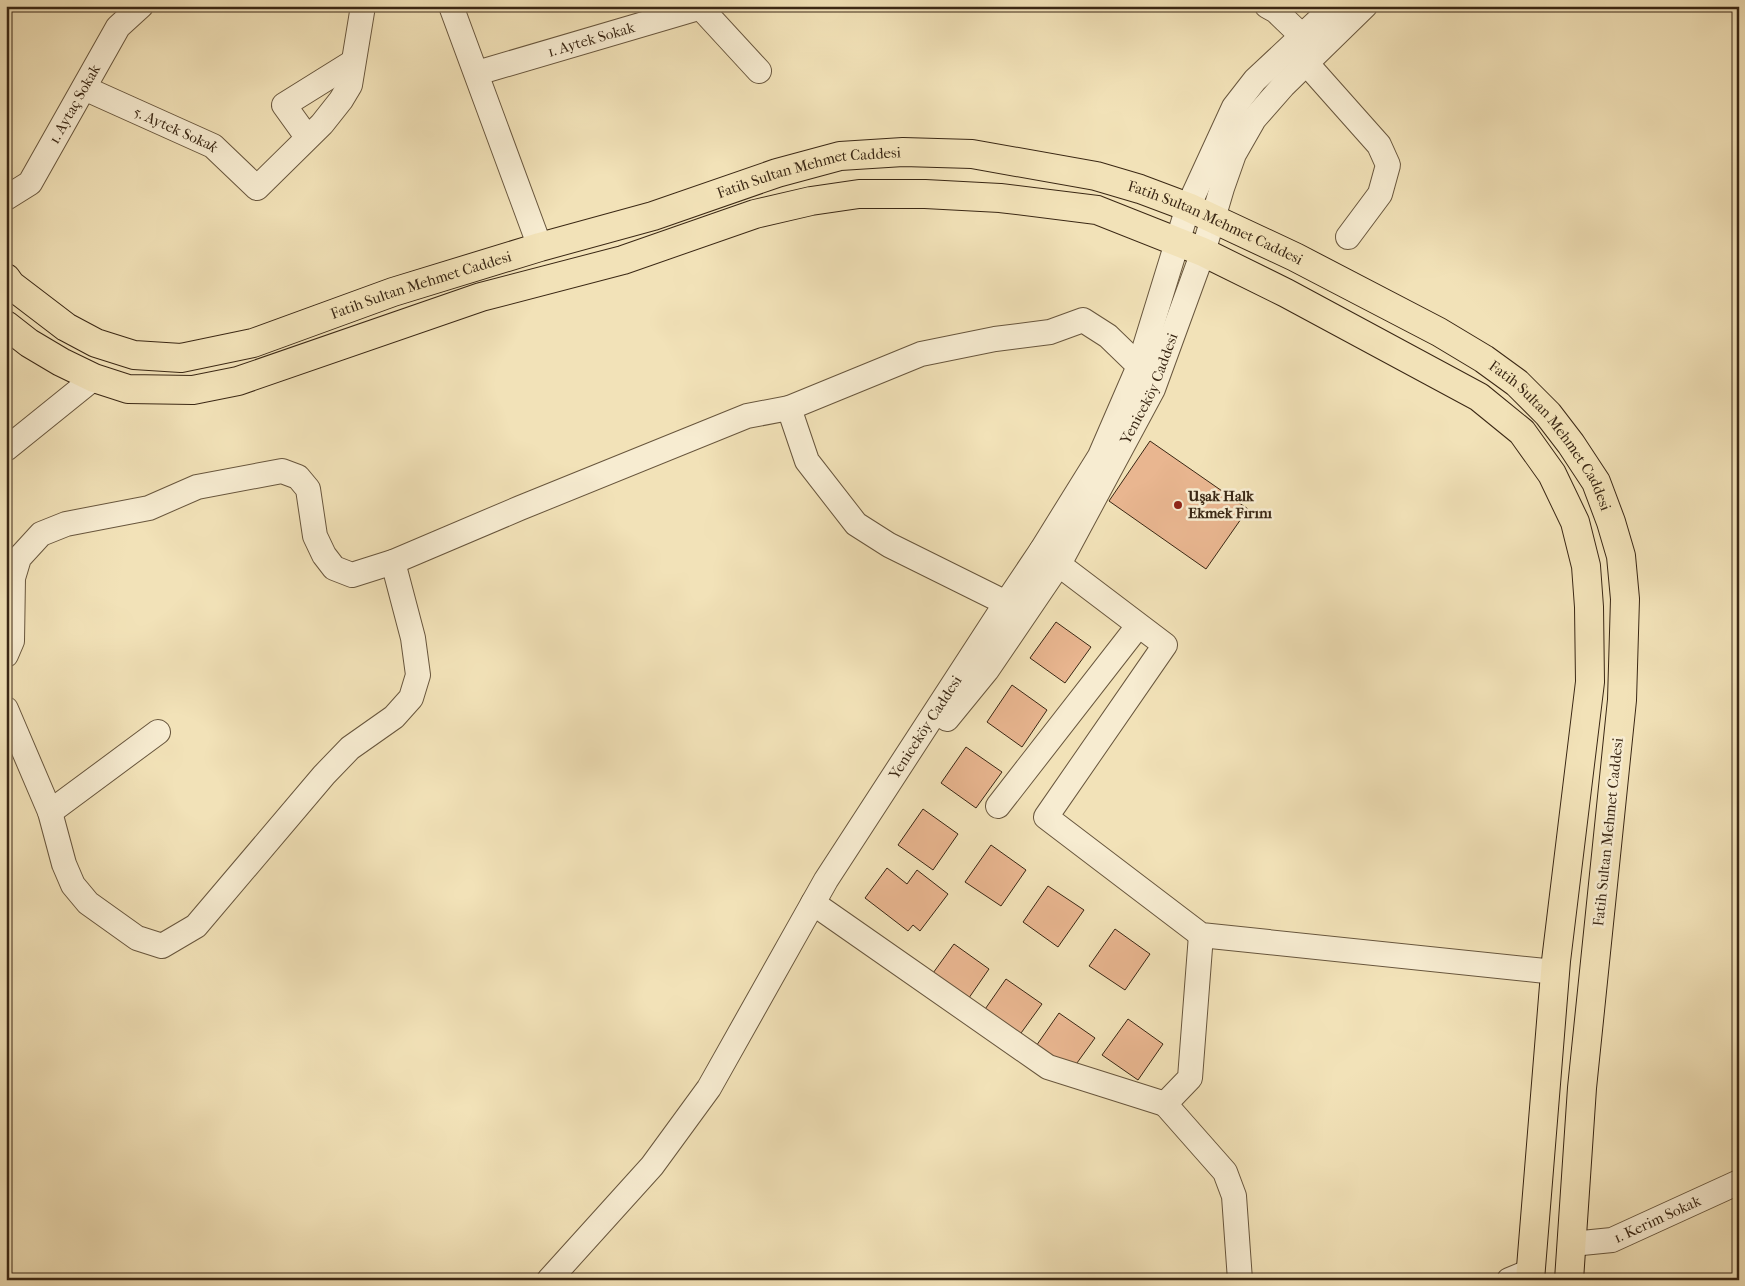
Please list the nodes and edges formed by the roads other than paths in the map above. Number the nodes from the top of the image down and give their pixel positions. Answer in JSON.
{"nodes":[{"id":1,"x":141,"y":6,"type":"edge"},
{"id":2,"x":363,"y":6,"type":"edge"},
{"id":3,"x":451,"y":6,"type":"edge"},
{"id":4,"x":1266,"y":6,"type":"edge"},
{"id":5,"x":1334,"y":6,"type":"edge"},
{"id":6,"x":1365,"y":6,"type":"edge"},
{"id":7,"x":703,"y":7,"type":"edge"},
{"id":8,"x":1303,"y":36,"type":"junction"},
{"id":9,"x":354,"y":62,"type":"junction"},
{"id":10,"x":1307,"y":64,"type":"junction"},
{"id":11,"x":759,"y":71,"type":"dead end"},
{"id":12,"x":477,"y":73,"type":"junction"},
{"id":13,"x":84,"y":88,"type":"junction"},
{"id":14,"x":307,"y":137,"type":"junction"},
{"id":15,"x":6,"y":198,"type":"edge"},
{"id":16,"x":1188,"y":207,"type":"junction"},
{"id":17,"x":1213,"y":219,"type":"junction"},
{"id":18,"x":1348,"y":237,"type":"dead end"},
{"id":19,"x":1177,"y":241,"type":"junction"},
{"id":20,"x":540,"y":247,"type":"junction"},
{"id":21,"x":1203,"y":252,"type":"junction"},
{"id":22,"x":6,"y":278,"type":"edge"},
{"id":23,"x":6,"y":325,"type":"edge"},
{"id":24,"x":1139,"y":366,"type":"junction"},
{"id":25,"x":94,"y":378,"type":"junction"},
{"id":26,"x":789,"y":408,"type":"junction"},
{"id":27,"x":6,"y":450,"type":"edge"},
{"id":28,"x":1050,"y":558,"type":"junction"},
{"id":29,"x":393,"y":562,"type":"junction"},
{"id":30,"x":1006,"y":603,"type":"junction"},
{"id":31,"x":1138,"y":626,"type":"junction"},
{"id":32,"x":6,"y":655,"type":"edge"},
{"id":33,"x":6,"y":709,"type":"edge"},
{"id":34,"x":158,"y":732,"type":"dead end"},
{"id":35,"x":899,"y":769,"type":"junction"},
{"id":36,"x":998,"y":806,"type":"dead end"},
{"id":37,"x":50,"y":812,"type":"junction"},
{"id":38,"x":813,"y":902,"type":"junction"},
{"id":39,"x":1201,"y":935,"type":"junction"},
{"id":40,"x":1555,"y":972,"type":"junction"},
{"id":41,"x":1165,"y":1104,"type":"junction"},
{"id":42,"x":1739,"y":1182,"type":"edge"},
{"id":43,"x":1572,"y":1244,"type":"junction"},
{"id":44,"x":1523,"y":1277,"type":"edge"},
{"id":45,"x":549,"y":1280,"type":"edge"},
{"id":46,"x":1240,"y":1280,"type":"edge"},
{"id":47,"x":1569,"y":1280,"type":"edge"}],
"edges":[{"from":1,"to":13,"type":"street","name":"1. Aytaç Sokak"},
{"from":2,"to":9,"type":"street"},
{"from":3,"to":12,"type":"street"},
{"from":4,"to":8,"type":"street"},
{"from":5,"to":8,"type":"street","name":"Yeniceköy Caddesi"},
{"from":6,"to":10,"type":"street","name":"Yeniceköy Caddesi"},
{"from":7,"to":11,"type":"street"},
{"from":7,"to":12,"type":"street","name":"1. Aytek Sokak"},
{"from":8,"to":16,"type":"street","name":"Yeniceköy Caddesi"},
{"from":9,"to":14,"type":"street"},
{"from":9,"to":14,"type":"street"},
{"from":10,"to":17,"type":"street","name":"Yeniceköy Caddesi"},
{"from":10,"to":18,"type":"street"},
{"from":12,"to":20,"type":"street"},
{"from":13,"to":14,"type":"street","name":"5. Aytek Sokak"},
{"from":13,"to":15,"type":"street","name":"1. Aytaç Sokak"},
{"from":16,"to":17,"type":"main road","name":"Fatih Sultan Mehmet Caddesi"},
{"from":16,"to":19,"type":"street","name":"Yeniceköy Caddesi"},
{"from":16,"to":20,"type":"main road","name":"Fatih Sultan Mehmet Caddesi"},
{"from":17,"to":21,"type":"street","name":"Yeniceköy Caddesi"},
{"from":17,"to":43,"type":"main road","name":"Fatih Sultan Mehmet Caddesi"},
{"from":19,"to":21,"type":"main road","name":"Fatih Sultan Mehmet Caddesi"},
{"from":19,"to":24,"type":"street","name":"Yeniceköy Caddesi"},
{"from":19,"to":25,"type":"main road","name":"Fatih Sultan Mehmet Caddesi"},
{"from":20,"to":22,"type":"main road","name":"Fatih Sultan Mehmet Caddesi"},
{"from":21,"to":28,"type":"street","name":"Yeniceköy Caddesi"},
{"from":21,"to":40,"type":"main road","name":"Fatih Sultan Mehmet Caddesi"},
{"from":23,"to":25,"type":"main road","name":"Fatih Sultan Mehmet Caddesi"},
{"from":24,"to":26,"type":"street"},
{"from":24,"to":28,"type":"street","name":"Yeniceköy Caddesi"},
{"from":25,"to":27,"type":"street"},
{"from":26,"to":29,"type":"street"},
{"from":26,"to":30,"type":"street"},
{"from":28,"to":30,"type":"street","name":"Yeniceköy Caddesi"},
{"from":28,"to":31,"type":"street"},
{"from":28,"to":35,"type":"street","name":"Yeniceköy Caddesi"},
{"from":29,"to":32,"type":"street"},
{"from":29,"to":37,"type":"street"},
{"from":30,"to":35,"type":"street","name":"Yeniceköy Caddesi"},
{"from":31,"to":36,"type":"street"},
{"from":31,"to":39,"type":"street"},
{"from":33,"to":37,"type":"street"},
{"from":34,"to":37,"type":"street"},
{"from":35,"to":38,"type":"street"},
{"from":38,"to":41,"type":"street"},
{"from":38,"to":45,"type":"street"},
{"from":39,"to":40,"type":"street"},
{"from":39,"to":41,"type":"street"},
{"from":40,"to":44,"type":"main road","name":"Fatih Sultan Mehmet Caddesi"},
{"from":41,"to":46,"type":"street"},
{"from":42,"to":43,"type":"street","name":"1. Kerim Sokak"},
{"from":43,"to":47,"type":"main road","name":"Fatih Sultan Mehmet Caddesi"}]}
